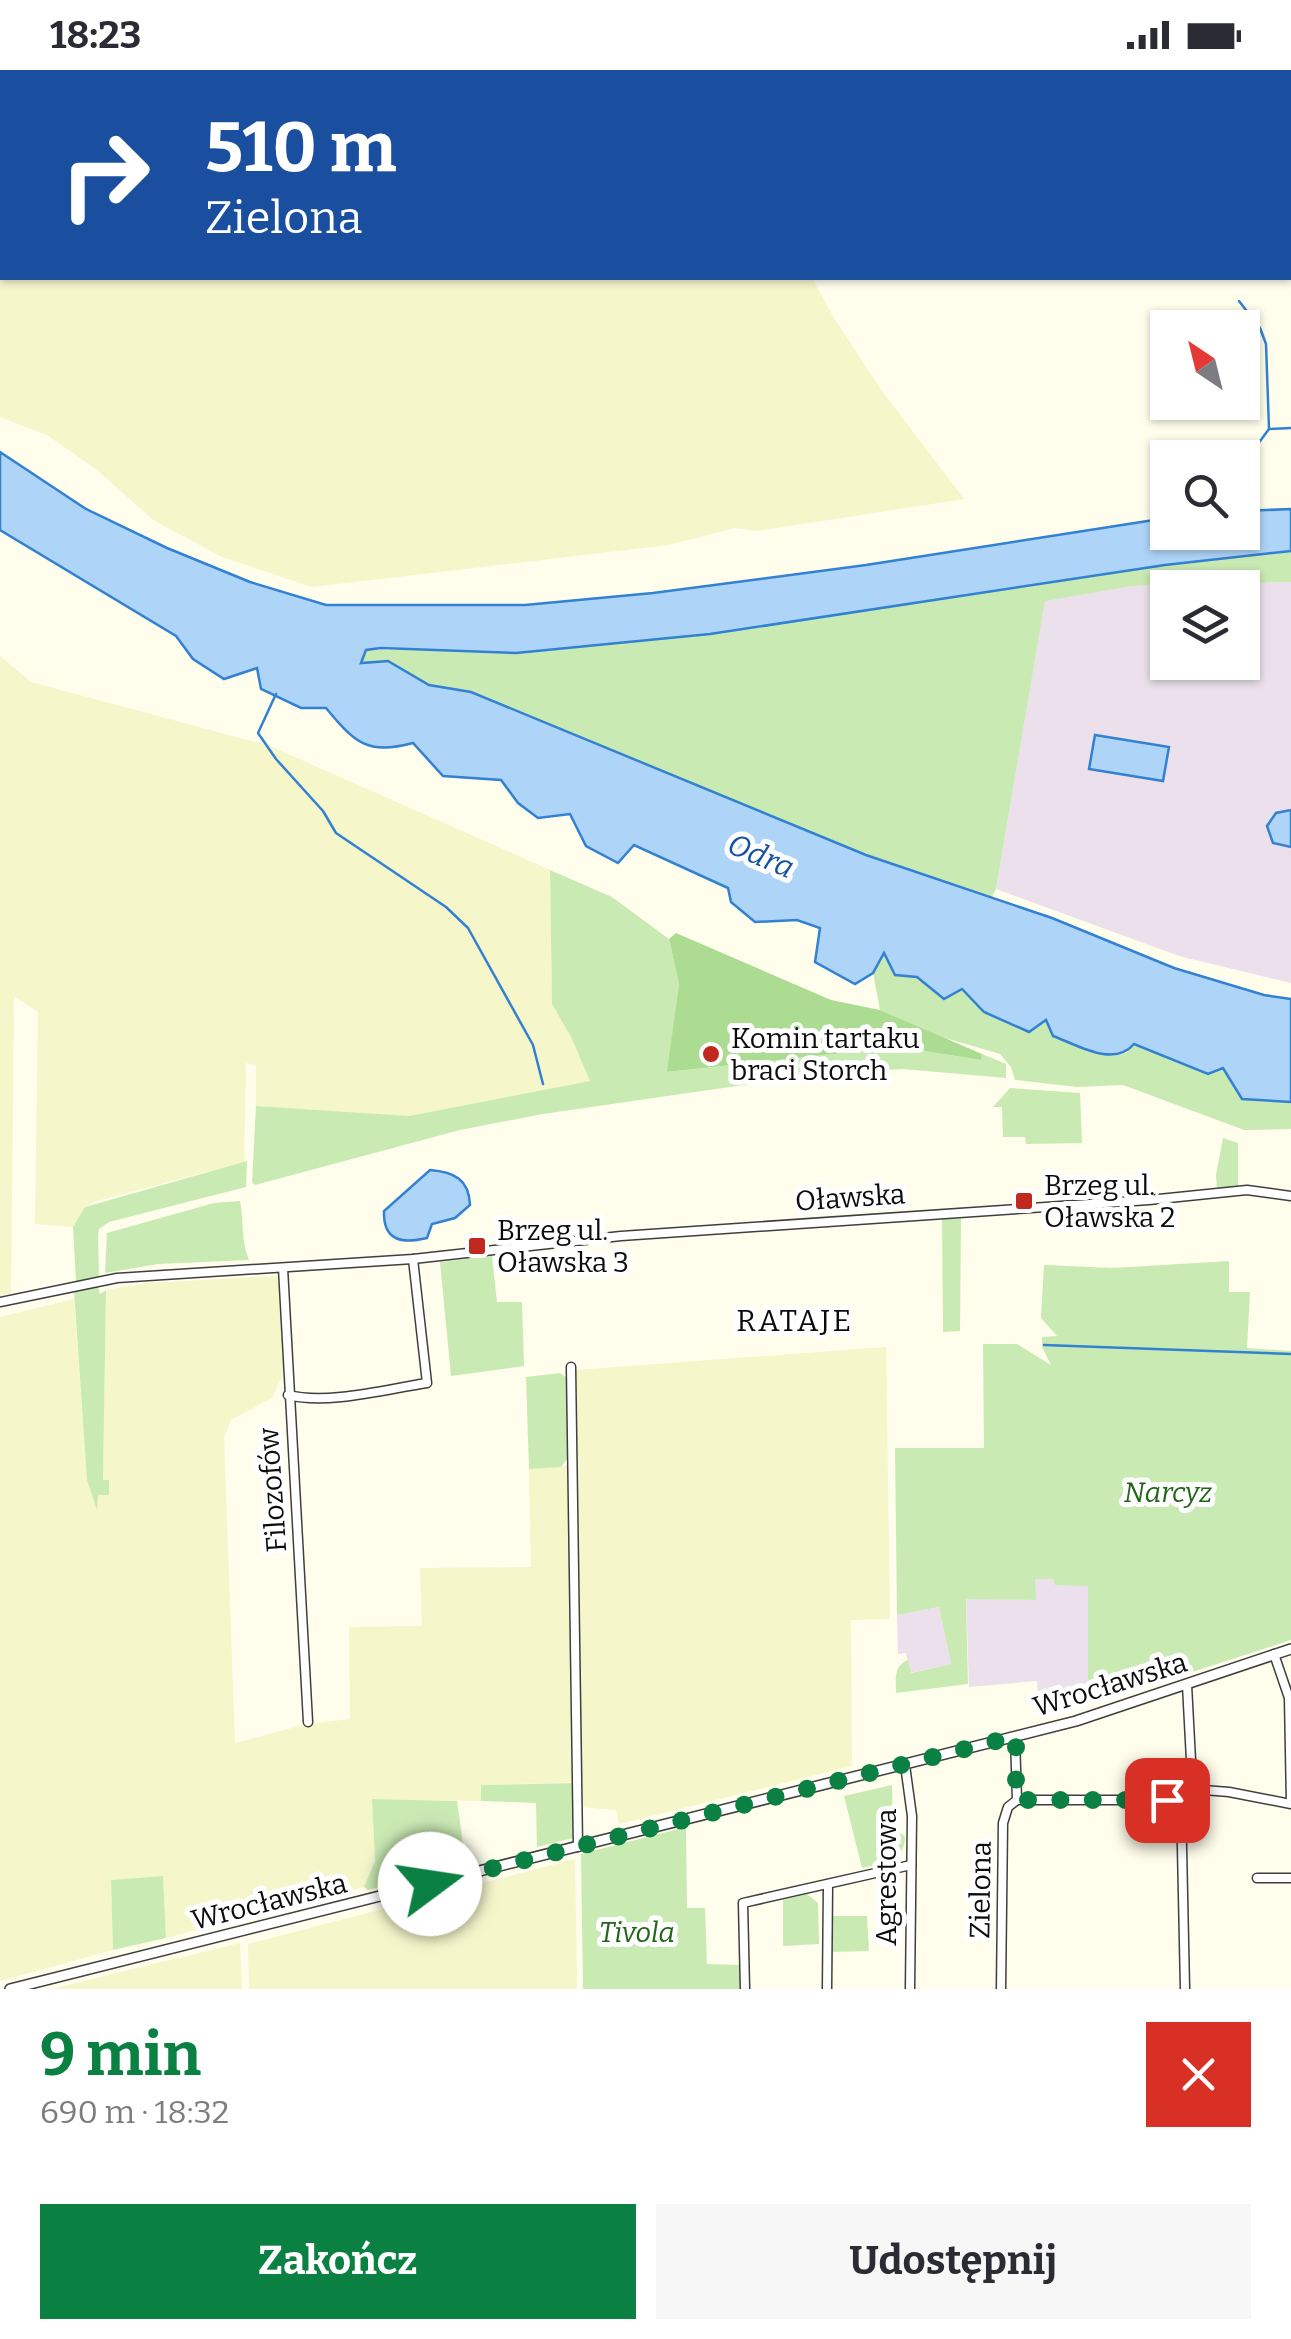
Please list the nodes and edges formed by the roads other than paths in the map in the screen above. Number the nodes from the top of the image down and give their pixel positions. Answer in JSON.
{"nodes":[{"id":1,"x":1291,"y":1196,"type":"edge"},
{"id":2,"x":413,"y":1259,"type":"junction"},
{"id":3,"x":283,"y":1268,"type":"junction"},
{"id":4,"x":0,"y":1302,"type":"edge"},
{"id":5,"x":571,"y":1367,"type":"dead end"},
{"id":6,"x":288,"y":1395,"type":"junction"},
{"id":7,"x":1291,"y":1649,"type":"edge"},
{"id":8,"x":1274,"y":1654,"type":"junction"},
{"id":9,"x":1186,"y":1684,"type":"junction"},
{"id":10,"x":1290,"y":1698,"type":"edge"},
{"id":11,"x":308,"y":1722,"type":"dead end"},
{"id":12,"x":1016,"y":1736,"type":"junction"},
{"id":13,"x":905,"y":1765,"type":"junction"},
{"id":14,"x":1191,"y":1789,"type":"junction"},
{"id":15,"x":1016,"y":1800,"type":"junction"},
{"id":16,"x":1181,"y":1800,"type":"junction"},
{"id":17,"x":1291,"y":1804,"type":"edge"},
{"id":18,"x":578,"y":1847,"type":"junction"},
{"id":19,"x":911,"y":1864,"type":"junction"},
{"id":20,"x":1257,"y":1878,"type":"dead end"},
{"id":21,"x":1291,"y":1878,"type":"edge"},
{"id":22,"x":828,"y":1885,"type":"junction"},
{"id":23,"x":10,"y":1989,"type":"edge"},
{"id":24,"x":744,"y":1989,"type":"edge"},
{"id":25,"x":828,"y":1989,"type":"edge"},
{"id":26,"x":910,"y":1989,"type":"edge"},
{"id":27,"x":1002,"y":1989,"type":"edge"},
{"id":28,"x":1184,"y":1989,"type":"edge"}],
"edges":[{"from":1,"to":2,"type":"street","name":"Oławska"},
{"from":2,"to":3,"type":"street","name":"Oławska"},
{"from":2,"to":6,"type":"street","name":"Filozofów"},
{"from":3,"to":4,"type":"street","name":"Oławska"},
{"from":3,"to":6,"type":"street"},
{"from":5,"to":18,"type":"street"},
{"from":6,"to":11,"type":"street","name":"Filozofów"},
{"from":7,"to":8,"type":"street","name":"Wrocławska"},
{"from":8,"to":9,"type":"street","name":"Wrocławska"},
{"from":8,"to":10,"type":"street"},
{"from":9,"to":12,"type":"street","name":"Wrocławska"},
{"from":9,"to":14,"type":"street"},
{"from":10,"to":17,"type":"street"},
{"from":12,"to":13,"type":"street","name":"Wrocławska"},
{"from":12,"to":15,"type":"street","name":"Zielona"},
{"from":13,"to":18,"type":"street","name":"Wrocławska"},
{"from":13,"to":19,"type":"street","name":"Agrestowa"},
{"from":14,"to":16,"type":"street"},
{"from":14,"to":17,"type":"street"},
{"from":15,"to":16,"type":"street"},
{"from":15,"to":27,"type":"street","name":"Zielona"},
{"from":16,"to":28,"type":"street"},
{"from":18,"to":23,"type":"street","name":"Wrocławska"},
{"from":19,"to":22,"type":"street"},
{"from":19,"to":26,"type":"street","name":"Agrestowa"},
{"from":20,"to":21,"type":"street"},
{"from":22,"to":24,"type":"street"},
{"from":22,"to":25,"type":"street"}]}
